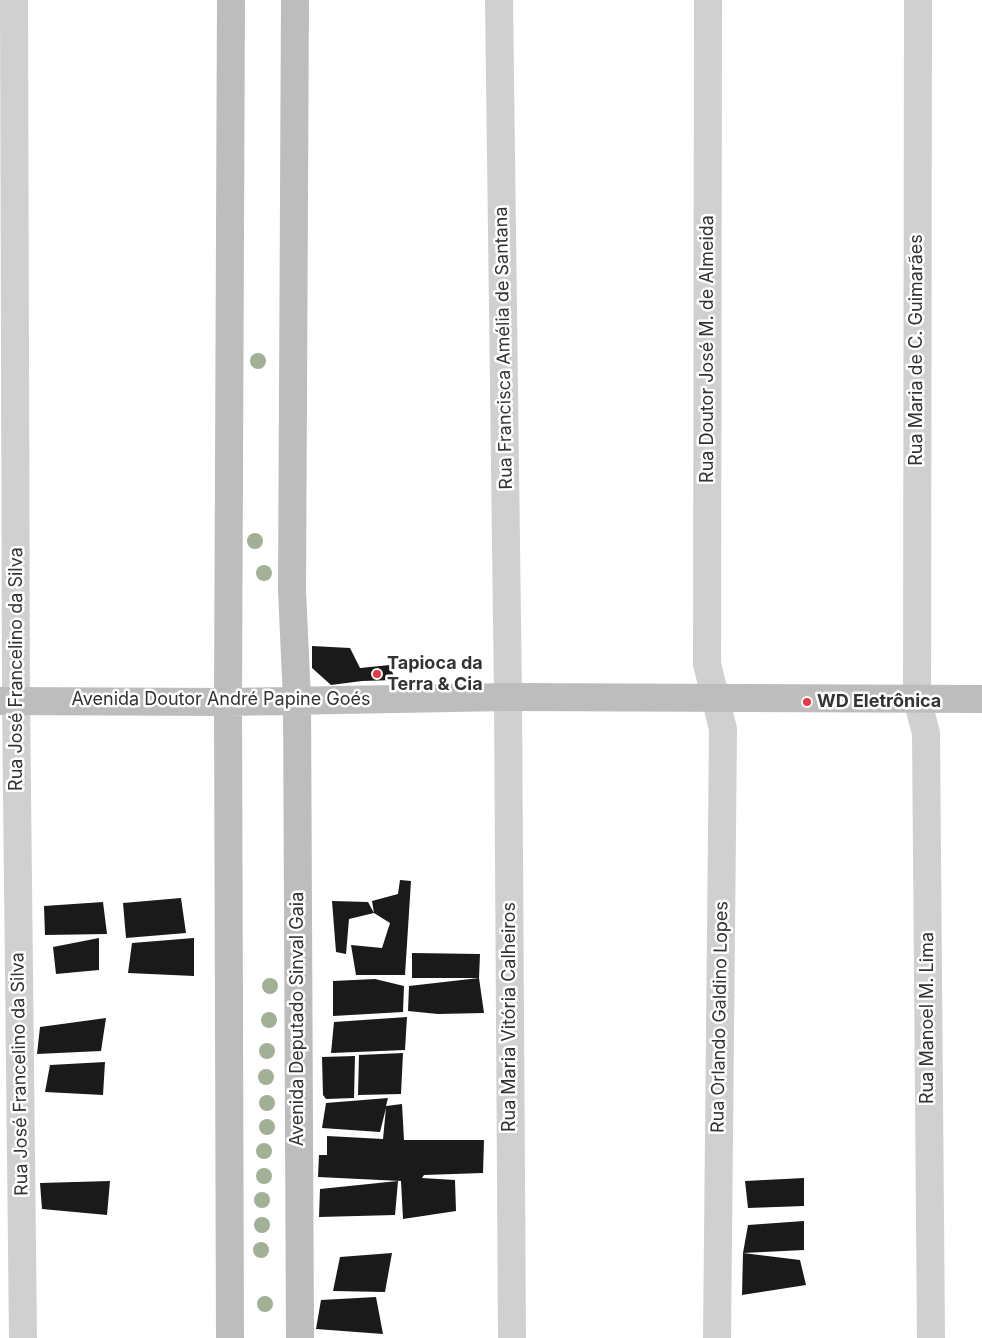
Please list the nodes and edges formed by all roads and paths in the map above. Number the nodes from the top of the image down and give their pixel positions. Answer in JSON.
{"nodes":[{"id":1,"x":14,"y":0,"type":"edge"},
{"id":2,"x":231,"y":0,"type":"edge"},
{"id":3,"x":295,"y":0,"type":"edge"},
{"id":4,"x":499,"y":0,"type":"edge"},
{"id":5,"x":708,"y":0,"type":"edge"},
{"id":6,"x":918,"y":0,"type":"edge"},
{"id":7,"x":508,"y":697,"type":"junction"},
{"id":8,"x":714,"y":697,"type":"junction"},
{"id":9,"x":916,"y":699,"type":"junction"},
{"id":10,"x":982,"y":699,"type":"edge"},
{"id":11,"x":8,"y":700,"type":"edge"},
{"id":12,"x":297,"y":700,"type":"junction"},
{"id":13,"x":228,"y":702,"type":"junction"},
{"id":14,"x":22,"y":1338,"type":"edge"},
{"id":15,"x":230,"y":1338,"type":"edge"},
{"id":16,"x":300,"y":1338,"type":"edge"},
{"id":17,"x":512,"y":1338,"type":"edge"},
{"id":18,"x":717,"y":1338,"type":"edge"},
{"id":19,"x":931,"y":1338,"type":"edge"}],
"edges":[{"from":1,"to":11,"type":"street","name":"Rua José Francelino da Silva"},
{"from":2,"to":13,"type":"street"},
{"from":3,"to":12,"type":"street","name":"Avenida Deputado Sinval Gaia"},
{"from":4,"to":7,"type":"street","name":"Rua Francisca Amélia de Santana"},
{"from":5,"to":8,"type":"street","name":"Rua Doutor José M. de Almeida"},
{"from":6,"to":9,"type":"street","name":"Rua Maria de C. Guimarães"},
{"from":7,"to":8,"type":"street","name":"Avenida Doutor André Papine Goés"},
{"from":7,"to":12,"type":"street","name":"Avenida Doutor André Papine Goés"},
{"from":7,"to":17,"type":"street","name":"Rua Maria Vitória Calheiros"},
{"from":8,"to":9,"type":"street","name":"Avenida Doutor André Papine Goés"},
{"from":8,"to":18,"type":"street","name":"Rua Orlando Galdino Lopes"},
{"from":9,"to":10,"type":"street","name":"Avenida Doutor André Papine Goés"},
{"from":9,"to":19,"type":"street","name":"Rua Manoel M. Lima"},
{"from":11,"to":13,"type":"street","name":"Avenida Doutor André Papine Goés"},
{"from":11,"to":14,"type":"street","name":"Rua José Francelino da Silva"},
{"from":12,"to":13,"type":"street","name":"Avenida Doutor André Papine Goés"},
{"from":12,"to":16,"type":"street","name":"Avenida Deputado Sinval Gaia"},
{"from":13,"to":15,"type":"street"}]}
